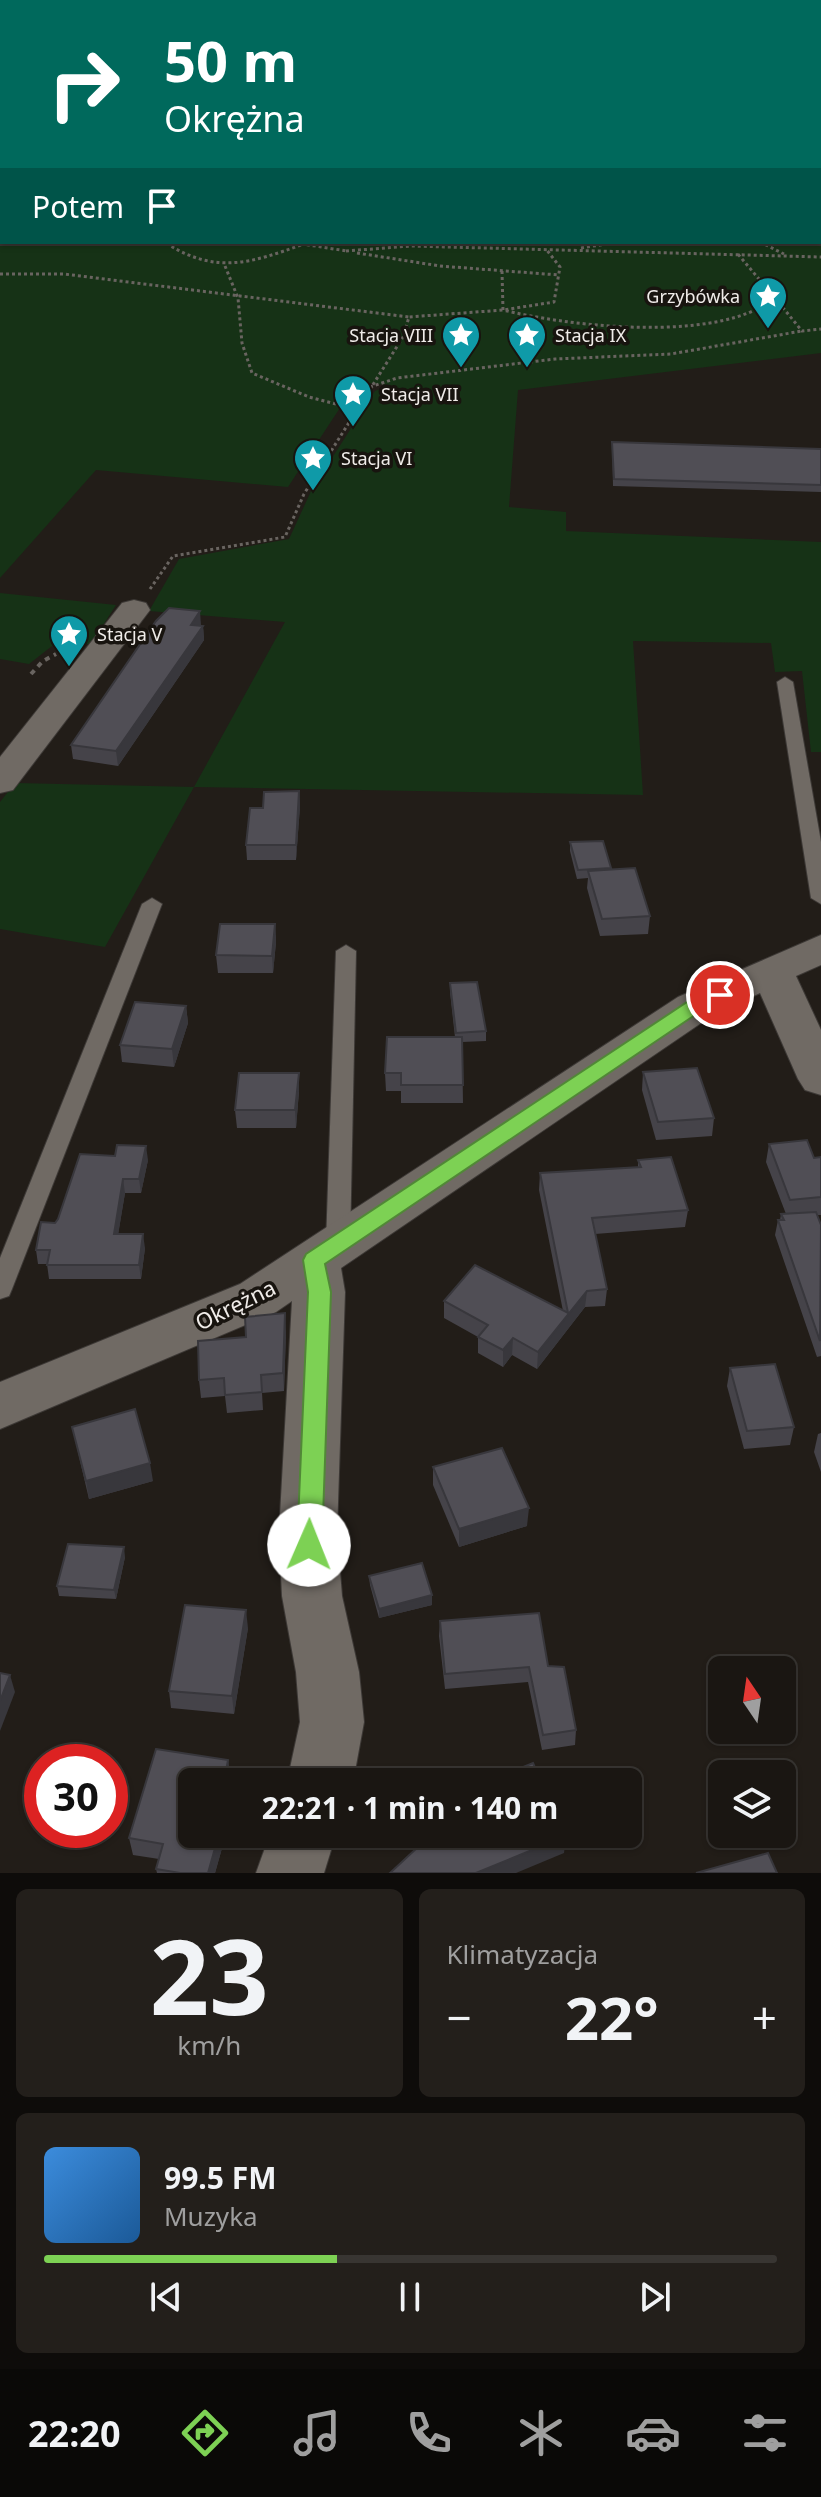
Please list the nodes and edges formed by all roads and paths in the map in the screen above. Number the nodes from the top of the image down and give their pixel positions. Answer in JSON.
{"nodes":[{"id":1,"x":169,"y":244,"type":"edge"},
{"id":2,"x":304,"y":244,"type":"joint"},
{"id":3,"x":608,"y":244,"type":"edge"},
{"id":4,"x":763,"y":244,"type":"edge"},
{"id":5,"x":546,"y":249,"type":"junction"},
{"id":6,"x":574,"y":250,"type":"junction"},
{"id":7,"x":346,"y":251,"type":"junction"},
{"id":8,"x":737,"y":253,"type":"junction"},
{"id":9,"x":786,"y":255,"type":"junction"},
{"id":10,"x":821,"y":257,"type":"edge"},
{"id":11,"x":225,"y":266,"type":"junction"},
{"id":12,"x":502,"y":271,"type":"junction"},
{"id":13,"x":0,"y":274,"type":"edge"},
{"id":14,"x":559,"y":275,"type":"junction"},
{"id":15,"x":238,"y":298,"type":"junction"},
{"id":16,"x":775,"y":298,"type":"junction"},
{"id":17,"x":503,"y":310,"type":"junction"},
{"id":18,"x":409,"y":317,"type":"junction"},
{"id":19,"x":821,"y":329,"type":"edge"},
{"id":20,"x":802,"y":331,"type":"junction"},
{"id":21,"x":369,"y":387,"type":"junction"},
{"id":22,"x":355,"y":409,"type":"junction"},
{"id":23,"x":134,"y":610,"type":"joint"},
{"id":24,"x":785,"y":682,"type":"dead end"},
{"id":25,"x":0,"y":782,"type":"edge"},
{"id":26,"x":821,"y":898,"type":"edge"},
{"id":27,"x":152,"y":904,"type":"dead end"},
{"id":28,"x":821,"y":948,"type":"edge"},
{"id":29,"x":346,"y":951,"type":"dead end"},
{"id":30,"x":772,"y":971,"type":"junction"},
{"id":31,"x":821,"y":1079,"type":"edge"},
{"id":32,"x":326,"y":1252,"type":"junction"},
{"id":33,"x":0,"y":1289,"type":"edge"},
{"id":34,"x":0,"y":1406,"type":"edge"},
{"id":35,"x":325,"y":1768,"type":"edge"},
{"id":36,"x":298,"y":1848,"type":"edge"},
{"id":37,"x":290,"y":1873,"type":"edge"}],
"edges":[{"from":1,"to":11,"type":"path"},
{"from":2,"to":7,"type":"path"},
{"from":2,"to":11,"type":"path"},
{"from":3,"to":6,"type":"path"},
{"from":4,"to":9,"type":"path"},
{"from":5,"to":6,"type":"path"},
{"from":5,"to":7,"type":"path"},
{"from":5,"to":14,"type":"path"},
{"from":6,"to":8,"type":"path"},
{"from":7,"to":12,"type":"path"},
{"from":8,"to":9,"type":"path"},
{"from":8,"to":16,"type":"path"},
{"from":9,"to":10,"type":"path"},
{"from":11,"to":15,"type":"path"},
{"from":12,"to":14,"type":"path"},
{"from":12,"to":17,"type":"path"},
{"from":13,"to":15,"type":"path"},
{"from":14,"to":17,"type":"path"},
{"from":15,"to":18,"type":"path"},
{"from":15,"to":22,"type":"path"},
{"from":16,"to":17,"type":"path"},
{"from":16,"to":20,"type":"path"},
{"from":17,"to":18,"type":"path"},
{"from":18,"to":21,"type":"path"},
{"from":19,"to":20,"type":"path"},
{"from":20,"to":21,"type":"path"},
{"from":21,"to":22,"type":"path"},
{"from":22,"to":23,"type":"path"},
{"from":23,"to":25,"type":"street"},
{"from":24,"to":26,"type":"lane"},
{"from":27,"to":33,"type":"lane"},
{"from":28,"to":30,"type":"street","name":"Okrężna"},
{"from":29,"to":32,"type":"lane"},
{"from":30,"to":31,"type":"street"},
{"from":30,"to":32,"type":"street","name":"Okrężna"},
{"from":32,"to":34,"type":"street","name":"Okrężna"},
{"from":32,"to":35,"type":"street"},
{"from":36,"to":37,"type":"street"}]}
